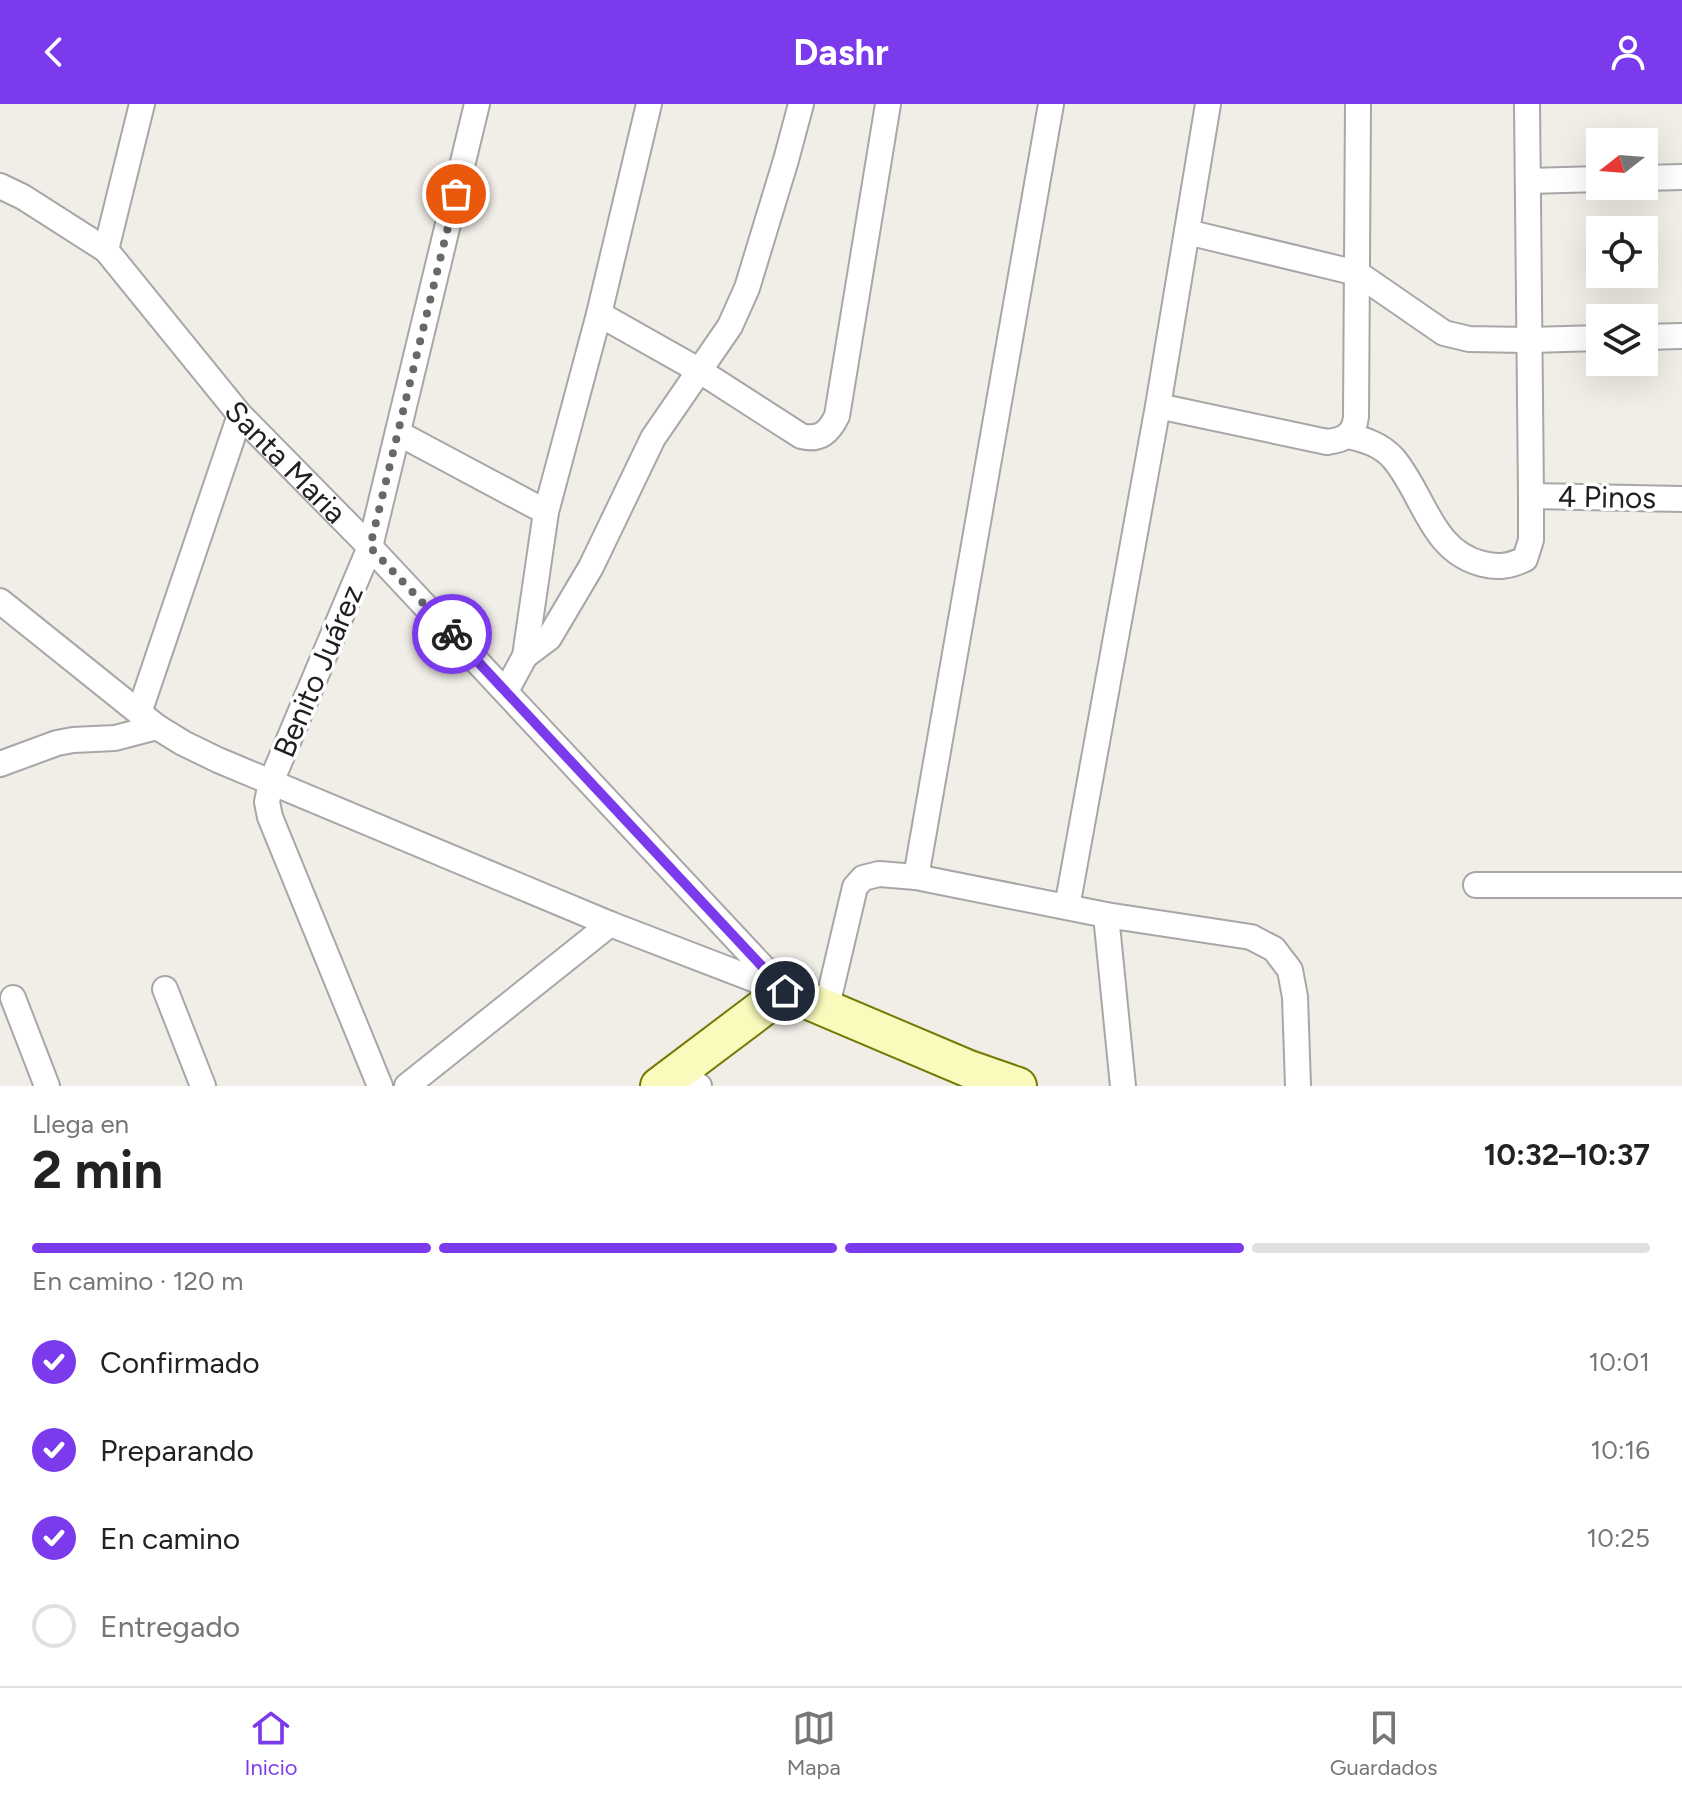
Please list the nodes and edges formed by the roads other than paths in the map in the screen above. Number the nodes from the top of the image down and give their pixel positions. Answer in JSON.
{"nodes":[{"id":1,"x":142,"y":104,"type":"edge"},
{"id":2,"x":477,"y":104,"type":"edge"},
{"id":3,"x":649,"y":104,"type":"edge"},
{"id":4,"x":801,"y":104,"type":"edge"},
{"id":5,"x":888,"y":104,"type":"edge"},
{"id":6,"x":1051,"y":104,"type":"edge"},
{"id":7,"x":1208,"y":104,"type":"edge"},
{"id":8,"x":1358,"y":104,"type":"edge"},
{"id":9,"x":1527,"y":104,"type":"edge"},
{"id":10,"x":1682,"y":177,"type":"edge"},
{"id":11,"x":1658,"y":178,"type":"edge"},
{"id":12,"x":1586,"y":179,"type":"edge"},
{"id":13,"x":1528,"y":181,"type":"junction"},
{"id":14,"x":0,"y":186,"type":"edge"},
{"id":15,"x":1187,"y":232,"type":"junction"},
{"id":16,"x":106,"y":250,"type":"junction"},
{"id":17,"x":1357,"y":273,"type":"junction"},
{"id":18,"x":599,"y":314,"type":"junction"},
{"id":19,"x":1682,"y":336,"type":"edge"},
{"id":20,"x":1658,"y":337,"type":"edge"},
{"id":21,"x":1586,"y":338,"type":"edge"},
{"id":22,"x":1531,"y":340,"type":"junction"},
{"id":23,"x":700,"y":371,"type":"junction"},
{"id":24,"x":1158,"y":406,"type":"junction"},
{"id":25,"x":240,"y":415,"type":"junction"},
{"id":26,"x":398,"y":433,"type":"junction"},
{"id":27,"x":1349,"y":436,"type":"junction"},
{"id":28,"x":1531,"y":496,"type":"junction"},
{"id":29,"x":1682,"y":499,"type":"edge"},
{"id":30,"x":546,"y":512,"type":"junction"},
{"id":31,"x":370,"y":547,"type":"junction"},
{"id":32,"x":0,"y":601,"type":"edge"},
{"id":33,"x":525,"y":656,"type":"junction"},
{"id":34,"x":506,"y":691,"type":"junction"},
{"id":35,"x":148,"y":720,"type":"junction"},
{"id":36,"x":0,"y":764,"type":"edge"},
{"id":37,"x":271,"y":782,"type":"junction"},
{"id":38,"x":916,"y":877,"type":"junction"},
{"id":39,"x":1476,"y":885,"type":"dead end"},
{"id":40,"x":1682,"y":885,"type":"edge"},
{"id":41,"x":1067,"y":907,"type":"junction"},
{"id":42,"x":1106,"y":915,"type":"junction"},
{"id":43,"x":610,"y":924,"type":"junction"},
{"id":44,"x":165,"y":989,"type":"dead end"},
{"id":45,"x":785,"y":991,"type":"junction"},
{"id":46,"x":13,"y":998,"type":"dead end"},
{"id":47,"x":826,"y":1010,"type":"junction"},
{"id":48,"x":679,"y":1081,"type":"edge"},
{"id":49,"x":47,"y":1086,"type":"edge"},
{"id":50,"x":203,"y":1086,"type":"edge"},
{"id":51,"x":380,"y":1086,"type":"edge"},
{"id":52,"x":407,"y":1086,"type":"edge"},
{"id":53,"x":1018,"y":1086,"type":"edge"},
{"id":54,"x":1123,"y":1086,"type":"edge"},
{"id":55,"x":1298,"y":1086,"type":"edge"}],
"edges":[{"from":1,"to":16,"type":"street"},
{"from":2,"to":26,"type":"street","name":"Benito Juárez"},
{"from":3,"to":18,"type":"street"},
{"from":4,"to":23,"type":"street"},
{"from":5,"to":23,"type":"street"},
{"from":6,"to":38,"type":"street"},
{"from":7,"to":15,"type":"street"},
{"from":8,"to":17,"type":"street"},
{"from":9,"to":13,"type":"street"},
{"from":10,"to":11,"type":"street"},
{"from":12,"to":13,"type":"street"},
{"from":13,"to":22,"type":"street"},
{"from":14,"to":16,"type":"street","name":"Santa Maria"},
{"from":15,"to":17,"type":"street"},
{"from":15,"to":24,"type":"street"},
{"from":16,"to":25,"type":"street","name":"Santa Maria"},
{"from":17,"to":22,"type":"street"},
{"from":17,"to":27,"type":"street"},
{"from":18,"to":23,"type":"street"},
{"from":18,"to":30,"type":"street"},
{"from":19,"to":20,"type":"street"},
{"from":21,"to":22,"type":"street"},
{"from":22,"to":28,"type":"street"},
{"from":23,"to":33,"type":"street"},
{"from":24,"to":27,"type":"street"},
{"from":24,"to":41,"type":"street"},
{"from":25,"to":31,"type":"street","name":"Santa Maria"},
{"from":25,"to":35,"type":"street"},
{"from":26,"to":30,"type":"street"},
{"from":26,"to":31,"type":"street","name":"Benito Juárez"},
{"from":27,"to":28,"type":"street"},
{"from":28,"to":29,"type":"street","name":"4 Pinos"},
{"from":30,"to":33,"type":"street"},
{"from":31,"to":34,"type":"street","name":"Santa Maria"},
{"from":31,"to":37,"type":"street","name":"Benito Juárez"},
{"from":32,"to":35,"type":"street"},
{"from":33,"to":34,"type":"street"},
{"from":34,"to":45,"type":"street","name":"Santa Maria"},
{"from":35,"to":36,"type":"street"},
{"from":35,"to":37,"type":"street"},
{"from":37,"to":43,"type":"street"},
{"from":37,"to":51,"type":"street","name":"Benito Juárez"},
{"from":38,"to":41,"type":"street"},
{"from":38,"to":47,"type":"street"},
{"from":39,"to":40,"type":"street"},
{"from":41,"to":42,"type":"street"},
{"from":42,"to":54,"type":"street"},
{"from":42,"to":55,"type":"street"},
{"from":43,"to":45,"type":"street"},
{"from":43,"to":52,"type":"street"},
{"from":44,"to":50,"type":"street"},
{"from":45,"to":47,"type":"main road","name":"Santa Maria"},
{"from":45,"to":48,"type":"main road"},
{"from":46,"to":49,"type":"street"},
{"from":47,"to":53,"type":"main road","name":"Santa Maria"}]}
